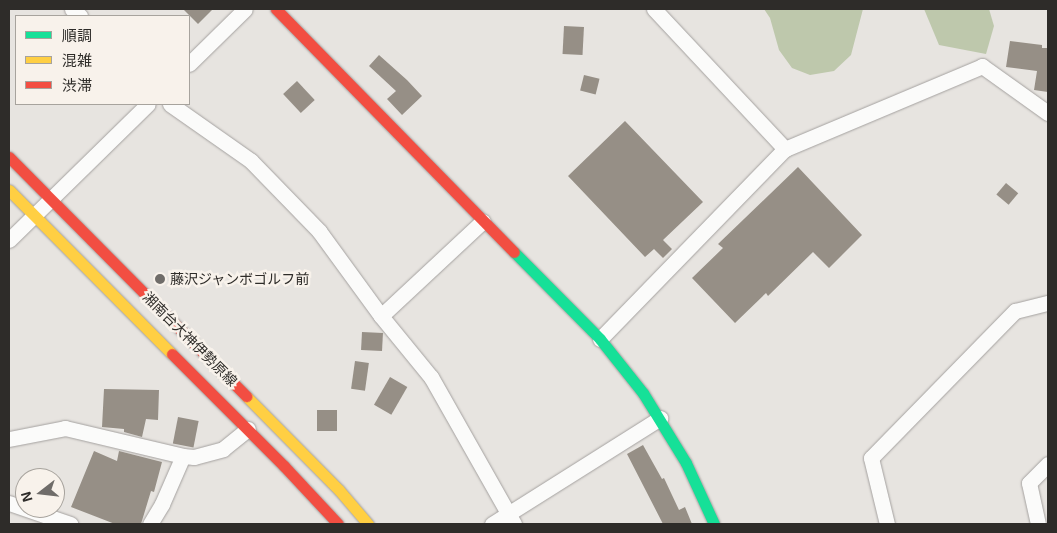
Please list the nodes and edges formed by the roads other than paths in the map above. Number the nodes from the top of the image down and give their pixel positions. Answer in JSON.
{"nodes":[{"id":1,"x":245,"y":9,"type":"edge"},
{"id":2,"x":276,"y":9,"type":"edge"},
{"id":3,"x":654,"y":9,"type":"edge"},
{"id":4,"x":190,"y":63,"type":"edge"},
{"id":5,"x":147,"y":105,"type":"edge"},
{"id":6,"x":171,"y":105,"type":"edge"},
{"id":7,"x":1048,"y":113,"type":"edge"},
{"id":8,"x":785,"y":149,"type":"junction"},
{"id":9,"x":9,"y":157,"type":"edge"},
{"id":10,"x":9,"y":190,"type":"edge"},
{"id":11,"x":52,"y":199,"type":"junction"},
{"id":12,"x":34,"y":216,"type":"junction"},
{"id":13,"x":483,"y":220,"type":"junction"},
{"id":14,"x":9,"y":240,"type":"edge"},
{"id":15,"x":1048,"y":302,"type":"edge"},
{"id":16,"x":381,"y":316,"type":"junction"},
{"id":17,"x":600,"y":339,"type":"junction"},
{"id":18,"x":660,"y":418,"type":"junction"},
{"id":19,"x":248,"y":429,"type":"junction"},
{"id":20,"x":9,"y":439,"type":"edge"},
{"id":21,"x":183,"y":456,"type":"junction"},
{"id":22,"x":1048,"y":464,"type":"edge"},
{"id":23,"x":9,"y":503,"type":"edge"},
{"id":24,"x":511,"y":519,"type":"edge"},
{"id":25,"x":70,"y":524,"type":"edge"},
{"id":26,"x":150,"y":524,"type":"edge"},
{"id":27,"x":338,"y":524,"type":"edge"},
{"id":28,"x":368,"y":524,"type":"edge"},
{"id":29,"x":492,"y":524,"type":"edge"},
{"id":30,"x":714,"y":524,"type":"edge"},
{"id":31,"x":887,"y":524,"type":"edge"},
{"id":32,"x":1038,"y":524,"type":"edge"}],
"edges":[{"from":1,"to":4,"type":"street"},
{"from":2,"to":13,"type":"street"},
{"from":3,"to":8,"type":"street"},
{"from":5,"to":11,"type":"street"},
{"from":6,"to":16,"type":"street"},
{"from":7,"to":8,"type":"street"},
{"from":8,"to":17,"type":"street"},
{"from":9,"to":11,"type":"street","name":"湘南台大神伊勢原線"},
{"from":10,"to":12,"type":"street","name":"湘南台大神伊勢原線"},
{"from":11,"to":12,"type":"street"},
{"from":11,"to":28,"type":"street","name":"湘南台大神伊勢原線"},
{"from":12,"to":14,"type":"street"},
{"from":12,"to":19,"type":"street","name":"湘南台大神伊勢原線"},
{"from":13,"to":16,"type":"street"},
{"from":13,"to":17,"type":"street"},
{"from":15,"to":31,"type":"street"},
{"from":16,"to":24,"type":"street"},
{"from":17,"to":18,"type":"street"},
{"from":18,"to":24,"type":"street"},
{"from":18,"to":30,"type":"street"},
{"from":19,"to":21,"type":"street"},
{"from":19,"to":27,"type":"street","name":"湘南台大神伊勢原線"},
{"from":20,"to":21,"type":"street"},
{"from":21,"to":26,"type":"street"},
{"from":22,"to":32,"type":"street"},
{"from":23,"to":25,"type":"street"},
{"from":24,"to":29,"type":"street"}]}
